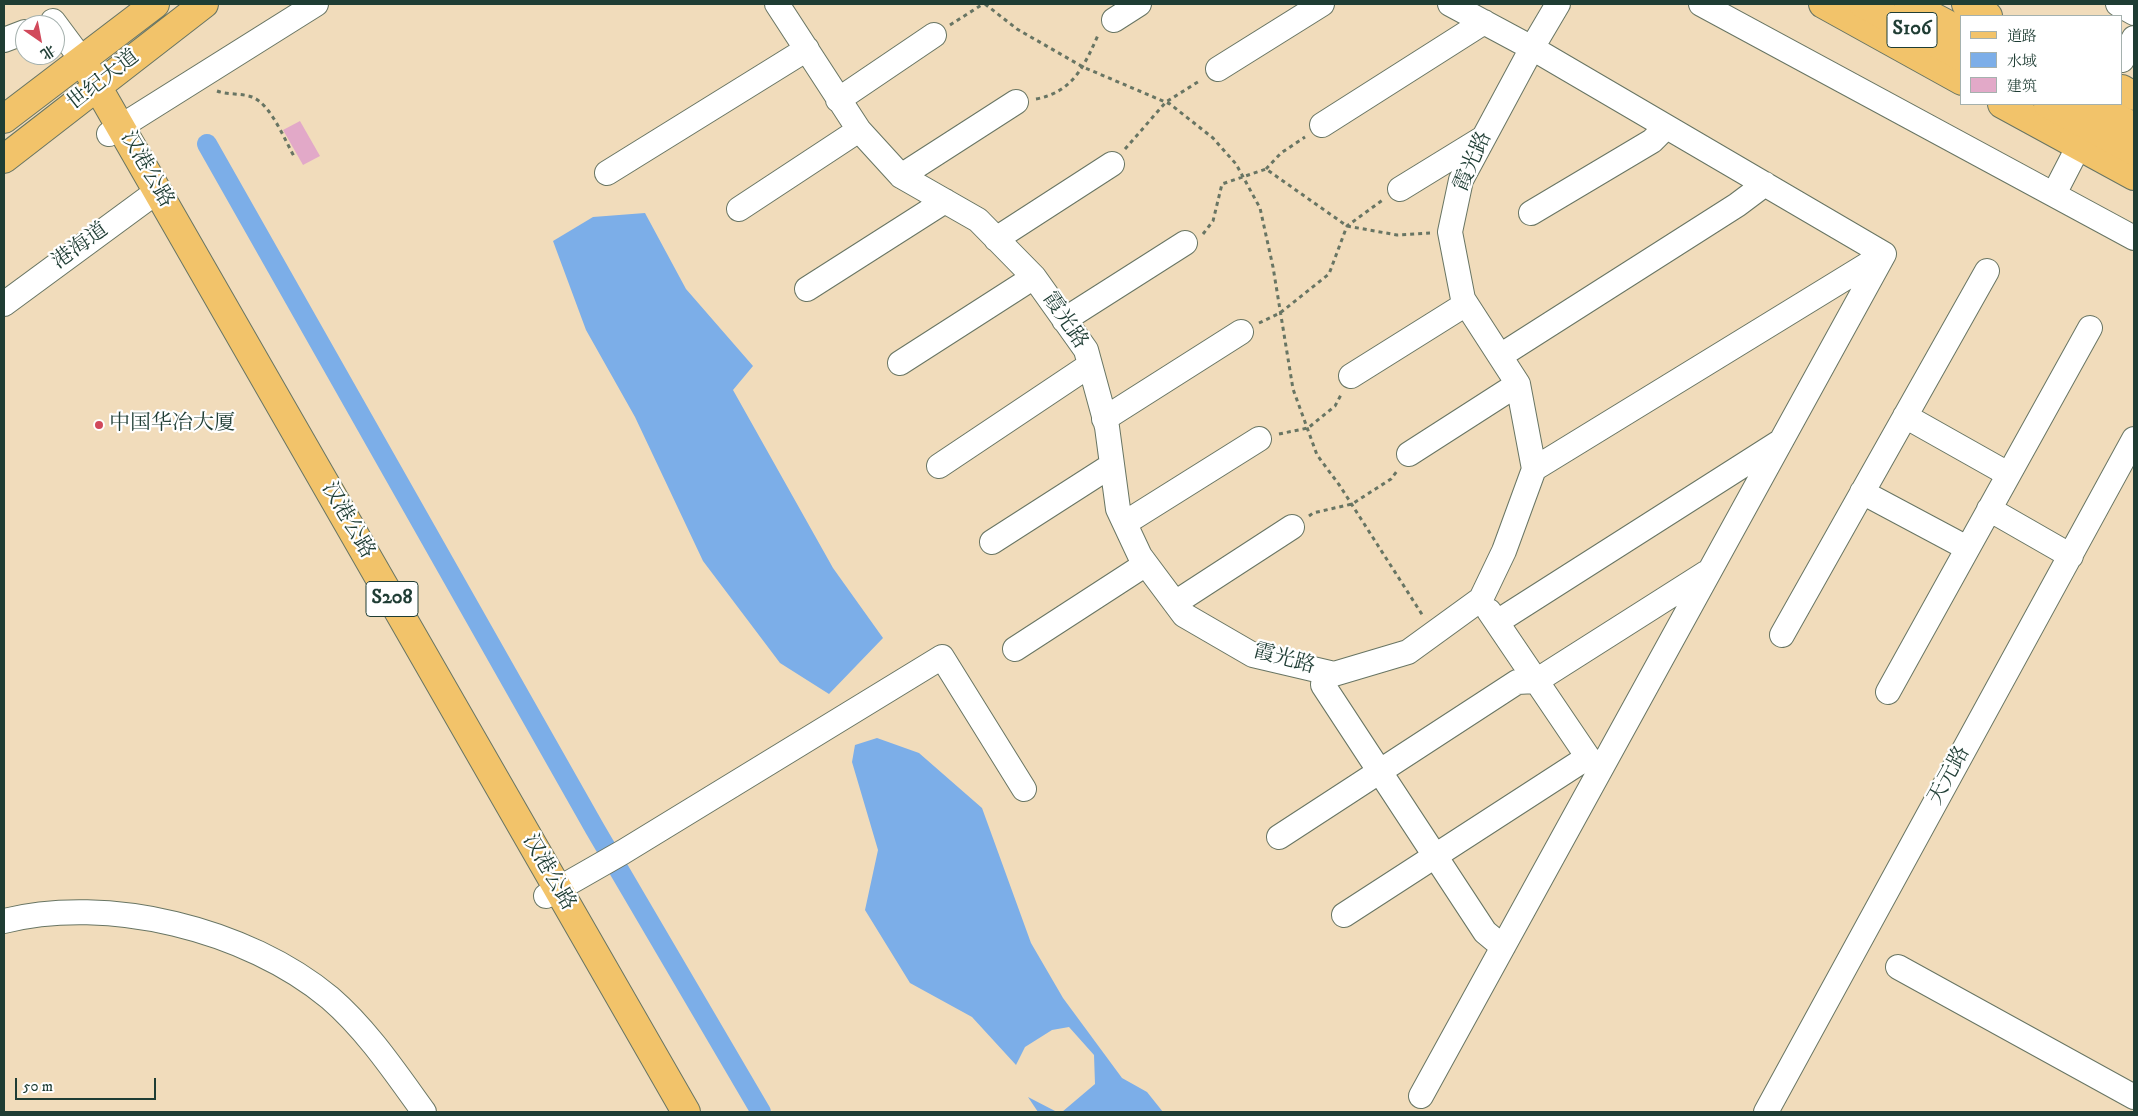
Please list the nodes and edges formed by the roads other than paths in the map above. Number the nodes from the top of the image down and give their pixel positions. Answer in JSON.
{"nodes":[{"id":1,"x":155,"y":4,"type":"edge"},
{"id":2,"x":204,"y":4,"type":"edge"},
{"id":3,"x":316,"y":4,"type":"edge"},
{"id":4,"x":777,"y":4,"type":"edge"},
{"id":5,"x":1140,"y":4,"type":"edge"},
{"id":6,"x":1322,"y":4,"type":"edge"},
{"id":7,"x":1450,"y":4,"type":"edge"},
{"id":8,"x":1558,"y":4,"type":"edge"},
{"id":9,"x":1701,"y":4,"type":"edge"},
{"id":10,"x":1823,"y":4,"type":"edge"},
{"id":11,"x":1863,"y":4,"type":"edge"},
{"id":12,"x":1909,"y":4,"type":"edge"},
{"id":13,"x":1966,"y":4,"type":"edge"},
{"id":14,"x":2118,"y":4,"type":"edge"},
{"id":15,"x":2134,"y":12,"type":"edge"},
{"id":16,"x":1986,"y":15,"type":"edge"},
{"id":17,"x":1114,"y":20,"type":"road end"},
{"id":18,"x":1484,"y":22,"type":"junction"},
{"id":19,"x":1960,"y":31,"type":"edge"},
{"id":20,"x":934,"y":35,"type":"road end"},
{"id":21,"x":2134,"y":38,"type":"edge"},
{"id":22,"x":65,"y":45,"type":"edge"},
{"id":23,"x":1532,"y":48,"type":"junction"},
{"id":24,"x":807,"y":49,"type":"junction"},
{"id":25,"x":1960,"y":56,"type":"edge"},
{"id":26,"x":2123,"y":58,"type":"edge"},
{"id":27,"x":77,"y":65,"type":"junction"},
{"id":28,"x":1218,"y":69,"type":"road end"},
{"id":29,"x":1960,"y":80,"type":"edge"},
{"id":30,"x":2123,"y":90,"type":"edge"},
{"id":31,"x":92,"y":91,"type":"junction"},
{"id":32,"x":2134,"y":96,"type":"edge"},
{"id":33,"x":838,"y":100,"type":"junction"},
{"id":34,"x":1016,"y":102,"type":"road end"},
{"id":35,"x":2009,"y":105,"type":"edge"},
{"id":36,"x":2051,"y":105,"type":"edge"},
{"id":37,"x":2090,"y":117,"type":"edge"},
{"id":38,"x":4,"y":119,"type":"edge"},
{"id":39,"x":1322,"y":125,"type":"road end"},
{"id":40,"x":1666,"y":127,"type":"junction"},
{"id":41,"x":2134,"y":127,"type":"edge"},
{"id":42,"x":859,"y":130,"type":"junction"},
{"id":43,"x":115,"y":131,"type":"junction"},
{"id":44,"x":1485,"y":137,"type":"junction"},
{"id":45,"x":2134,"y":151,"type":"edge"},
{"id":46,"x":4,"y":159,"type":"edge"},
{"id":47,"x":1112,"y":164,"type":"road end"},
{"id":48,"x":607,"y":173,"type":"dead end"},
{"id":49,"x":901,"y":176,"type":"junction"},
{"id":50,"x":2134,"y":176,"type":"edge"},
{"id":51,"x":1765,"y":184,"type":"junction"},
{"id":52,"x":1400,"y":189,"type":"road end"},
{"id":53,"x":2054,"y":194,"type":"junction"},
{"id":54,"x":153,"y":195,"type":"junction"},
{"id":55,"x":946,"y":202,"type":"junction"},
{"id":56,"x":739,"y":209,"type":"dead end"},
{"id":57,"x":1531,"y":213,"type":"dead end"},
{"id":58,"x":2134,"y":238,"type":"edge"},
{"id":59,"x":996,"y":239,"type":"junction"},
{"id":60,"x":1184,"y":243,"type":"road end"},
{"id":61,"x":1884,"y":254,"type":"junction"},
{"id":62,"x":1987,"y":271,"type":"dead end"},
{"id":63,"x":1034,"y":276,"type":"junction"},
{"id":64,"x":808,"y":289,"type":"dead end"},
{"id":65,"x":4,"y":304,"type":"edge"},
{"id":66,"x":1466,"y":304,"type":"junction"},
{"id":67,"x":1064,"y":320,"type":"junction"},
{"id":68,"x":2090,"y":328,"type":"dead end"},
{"id":69,"x":1241,"y":332,"type":"road end"},
{"id":70,"x":1500,"y":356,"type":"junction"},
{"id":71,"x":900,"y":364,"type":"dead end"},
{"id":72,"x":1090,"y":365,"type":"junction"},
{"id":73,"x":1351,"y":376,"type":"road end"},
{"id":74,"x":1518,"y":384,"type":"junction"},
{"id":75,"x":1906,"y":416,"type":"junction"},
{"id":76,"x":1104,"y":419,"type":"junction"},
{"id":77,"x":1259,"y":439,"type":"road end"},
{"id":78,"x":2134,"y":439,"type":"edge"},
{"id":79,"x":1781,"y":442,"type":"junction"},
{"id":80,"x":1409,"y":454,"type":"road end"},
{"id":81,"x":1112,"y":465,"type":"junction"},
{"id":82,"x":939,"y":466,"type":"dead end"},
{"id":83,"x":1534,"y":469,"type":"junction"},
{"id":84,"x":2008,"y":474,"type":"junction"},
{"id":85,"x":1862,"y":492,"type":"junction"},
{"id":86,"x":1989,"y":509,"type":"junction"},
{"id":87,"x":1125,"y":523,"type":"junction"},
{"id":88,"x":1292,"y":527,"type":"road end"},
{"id":89,"x":992,"y":542,"type":"dead end"},
{"id":90,"x":1967,"y":548,"type":"junction"},
{"id":91,"x":2071,"y":556,"type":"junction"},
{"id":92,"x":1146,"y":564,"type":"junction"},
{"id":93,"x":1708,"y":572,"type":"junction"},
{"id":94,"x":1481,"y":599,"type":"junction"},
{"id":95,"x":1175,"y":603,"type":"junction"},
{"id":96,"x":1497,"y":622,"type":"junction"},
{"id":97,"x":1782,"y":635,"type":"dead end"},
{"id":98,"x":1015,"y":649,"type":"dead end"},
{"id":99,"x":1324,"y":672,"type":"junction"},
{"id":100,"x":1536,"y":681,"type":"junction"},
{"id":101,"x":1888,"y":692,"type":"dead end"},
{"id":102,"x":1593,"y":765,"type":"junction"},
{"id":103,"x":1379,"y":772,"type":"junction"},
{"id":104,"x":1024,"y":789,"type":"dead end"},
{"id":105,"x":1279,"y":837,"type":"dead end"},
{"id":106,"x":1436,"y":857,"type":"junction"},
{"id":107,"x":551,"y":892,"type":"junction"},
{"id":108,"x":1344,"y":915,"type":"dead end"},
{"id":109,"x":4,"y":921,"type":"edge"},
{"id":110,"x":1503,"y":947,"type":"junction"},
{"id":111,"x":1898,"y":967,"type":"dead end"},
{"id":112,"x":1421,"y":1096,"type":"dead end"},
{"id":113,"x":2134,"y":1097,"type":"edge"},
{"id":114,"x":424,"y":1112,"type":"edge"},
{"id":115,"x":670,"y":1112,"type":"edge"},
{"id":116,"x":686,"y":1112,"type":"edge"},
{"id":117,"x":1766,"y":1112,"type":"edge"}],
"edges":[{"from":1,"to":27,"type":"main road","name":"世纪大道"},
{"from":2,"to":31,"type":"main road","name":"世纪大道"},
{"from":3,"to":43,"type":"street"},
{"from":4,"to":24,"type":"street","name":"霞光路"},
{"from":5,"to":17,"type":"street"},
{"from":6,"to":28,"type":"street"},
{"from":7,"to":18,"type":"street"},
{"from":8,"to":23,"type":"street","name":"霞光路"},
{"from":9,"to":53,"type":"street"},
{"from":10,"to":29,"type":"main road"},
{"from":11,"to":25,"type":"main road","number":"S106"},
{"from":12,"to":19,"type":"main road","number":"S106"},
{"from":13,"to":16,"type":"main road"},
{"from":14,"to":15,"type":"street"},
{"from":18,"to":23,"type":"street"},
{"from":18,"to":39,"type":"street"},
{"from":20,"to":33,"type":"street"},
{"from":21,"to":26,"type":"street"},
{"from":22,"to":27,"type":"street"},
{"from":23,"to":40,"type":"street"},
{"from":23,"to":44,"type":"street","name":"霞光路"},
{"from":24,"to":33,"type":"street","name":"霞光路"},
{"from":24,"to":48,"type":"street"},
{"from":27,"to":31,"type":"main road","name":"汉港公路","number":"S208"},
{"from":27,"to":38,"type":"main road","name":"世纪大道"},
{"from":30,"to":32,"type":"main road"},
{"from":31,"to":43,"type":"main road","name":"汉港公路","number":"S208"},
{"from":31,"to":46,"type":"main road","name":"世纪大道"},
{"from":33,"to":42,"type":"street","name":"霞光路"},
{"from":34,"to":49,"type":"street"},
{"from":35,"to":37,"type":"main road"},
{"from":36,"to":37,"type":"main road"},
{"from":37,"to":41,"type":"main road"},
{"from":37,"to":45,"type":"main road"},
{"from":37,"to":50,"type":"main road"},
{"from":37,"to":53,"type":"street"},
{"from":40,"to":51,"type":"street"},
{"from":40,"to":57,"type":"street"},
{"from":42,"to":49,"type":"street","name":"霞光路"},
{"from":42,"to":56,"type":"street"},
{"from":43,"to":54,"type":"main road","name":"汉港公路","number":"S208"},
{"from":44,"to":52,"type":"street"},
{"from":44,"to":66,"type":"street","name":"霞光路"},
{"from":47,"to":59,"type":"street"},
{"from":49,"to":55,"type":"street","name":"霞光路"},
{"from":51,"to":61,"type":"street"},
{"from":51,"to":70,"type":"street"},
{"from":53,"to":58,"type":"street"},
{"from":54,"to":65,"type":"street","name":"港海道"},
{"from":54,"to":107,"type":"main road","name":"汉港公路","number":"S208"},
{"from":55,"to":59,"type":"street","name":"霞光路"},
{"from":55,"to":64,"type":"street"},
{"from":59,"to":63,"type":"street","name":"霞光路"},
{"from":60,"to":67,"type":"street"},
{"from":61,"to":79,"type":"street"},
{"from":61,"to":83,"type":"street"},
{"from":62,"to":75,"type":"street"},
{"from":63,"to":67,"type":"street","name":"霞光路"},
{"from":63,"to":71,"type":"street"},
{"from":66,"to":70,"type":"street","name":"霞光路"},
{"from":66,"to":73,"type":"street"},
{"from":67,"to":72,"type":"street","name":"霞光路"},
{"from":68,"to":84,"type":"street"},
{"from":69,"to":76,"type":"street"},
{"from":70,"to":74,"type":"street","name":"霞光路"},
{"from":72,"to":76,"type":"street","name":"霞光路"},
{"from":72,"to":82,"type":"street"},
{"from":74,"to":80,"type":"street"},
{"from":74,"to":83,"type":"street","name":"霞光路"},
{"from":75,"to":84,"type":"street"},
{"from":75,"to":85,"type":"street"},
{"from":76,"to":81,"type":"street","name":"霞光路"},
{"from":77,"to":87,"type":"street"},
{"from":78,"to":91,"type":"street","name":"天元路"},
{"from":79,"to":93,"type":"street"},
{"from":79,"to":96,"type":"street"},
{"from":81,"to":87,"type":"street","name":"霞光路"},
{"from":81,"to":89,"type":"street"},
{"from":83,"to":94,"type":"street","name":"霞光路"},
{"from":84,"to":86,"type":"street"},
{"from":85,"to":90,"type":"street"},
{"from":85,"to":97,"type":"street"},
{"from":86,"to":90,"type":"street"},
{"from":86,"to":91,"type":"street"},
{"from":87,"to":92,"type":"street","name":"霞光路"},
{"from":88,"to":95,"type":"street"},
{"from":90,"to":101,"type":"street"},
{"from":91,"to":117,"type":"street","name":"天元路"},
{"from":92,"to":95,"type":"street","name":"霞光路"},
{"from":92,"to":98,"type":"street"},
{"from":93,"to":100,"type":"street"},
{"from":93,"to":102,"type":"street"},
{"from":94,"to":96,"type":"street"},
{"from":94,"to":99,"type":"street","name":"霞光路"},
{"from":95,"to":99,"type":"street","name":"霞光路"},
{"from":96,"to":100,"type":"street"},
{"from":99,"to":103,"type":"street"},
{"from":100,"to":102,"type":"street"},
{"from":100,"to":103,"type":"street"},
{"from":102,"to":106,"type":"street"},
{"from":102,"to":110,"type":"street"},
{"from":103,"to":105,"type":"street"},
{"from":103,"to":106,"type":"street"},
{"from":104,"to":107,"type":"street"},
{"from":106,"to":108,"type":"street"},
{"from":106,"to":110,"type":"street"},
{"from":107,"to":115,"type":"main road","name":"汉港公路"},
{"from":107,"to":116,"type":"main road","name":"汉港公路","number":"S208"},
{"from":109,"to":114,"type":"street"},
{"from":110,"to":112,"type":"street"},
{"from":111,"to":113,"type":"street"}]}
